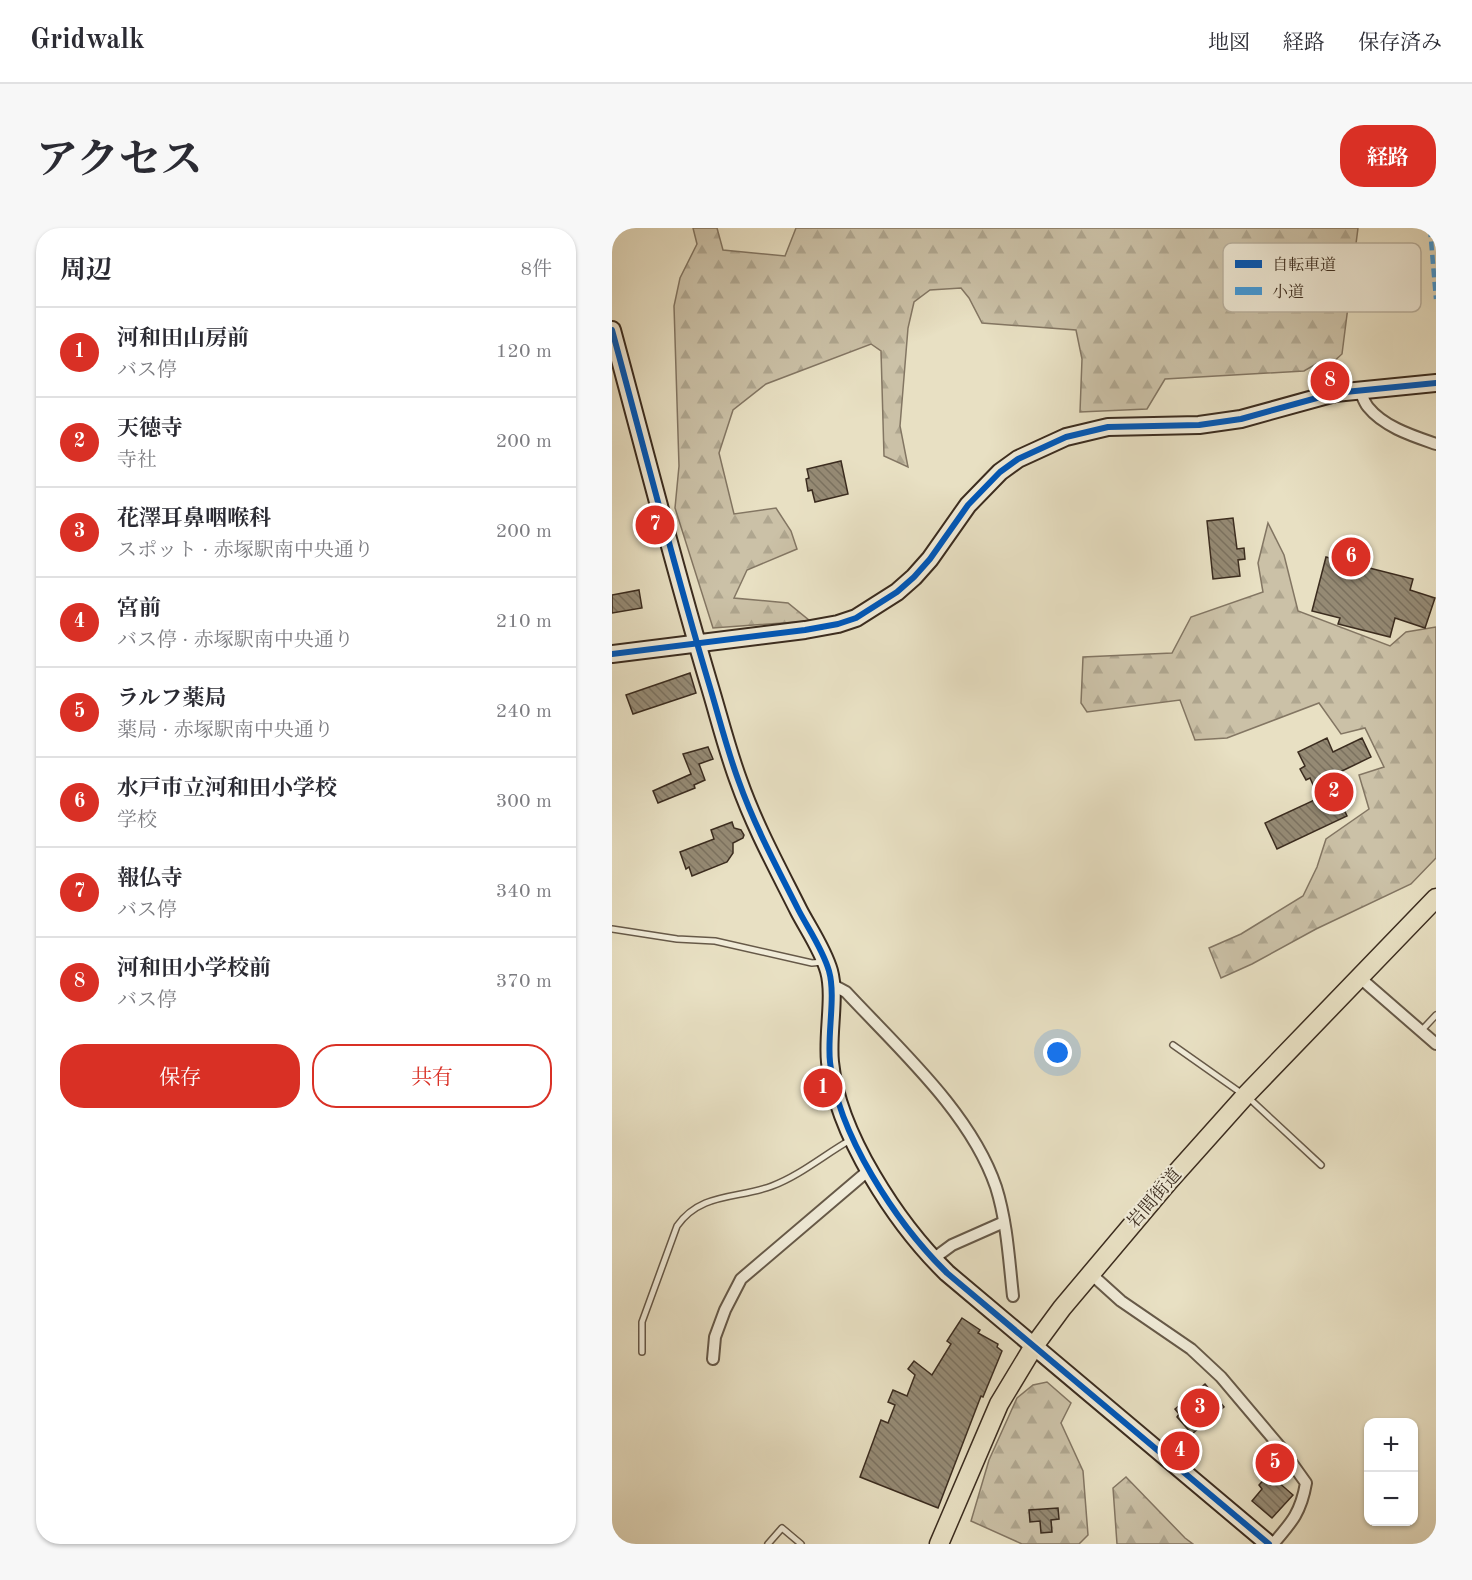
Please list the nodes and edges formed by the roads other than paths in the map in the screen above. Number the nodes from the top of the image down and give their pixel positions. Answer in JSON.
{"nodes":[{"id":1,"x":612,"y":330,"type":"edge"},
{"id":2,"x":1436,"y":383,"type":"edge"},
{"id":3,"x":1359,"y":389,"type":"junction"},
{"id":4,"x":1436,"y":444,"type":"edge"},
{"id":5,"x":697,"y":644,"type":"junction"},
{"id":6,"x":612,"y":654,"type":"edge"},
{"id":7,"x":1436,"y":898,"type":"edge"},
{"id":8,"x":612,"y":929,"type":"edge"},
{"id":9,"x":826,"y":962,"type":"junction"},
{"id":10,"x":1359,"y":977,"type":"junction"},
{"id":11,"x":831,"y":984,"type":"junction"},
{"id":12,"x":1436,"y":1016,"type":"edge"},
{"id":13,"x":1421,"y":1031,"type":"junction"},
{"id":14,"x":1436,"y":1044,"type":"edge"},
{"id":15,"x":1173,"y":1045,"type":"dead end"},
{"id":16,"x":1245,"y":1096,"type":"junction"},
{"id":17,"x":854,"y":1138,"type":"junction"},
{"id":18,"x":1321,"y":1165,"type":"dead end"},
{"id":19,"x":869,"y":1170,"type":"junction"},
{"id":20,"x":1004,"y":1222,"type":"junction"},
{"id":21,"x":933,"y":1259,"type":"junction"},
{"id":22,"x":1090,"y":1273,"type":"junction"},
{"id":23,"x":1013,"y":1296,"type":"dead end"},
{"id":24,"x":1034,"y":1346,"type":"junction"},
{"id":25,"x":642,"y":1352,"type":"dead end"},
{"id":26,"x":713,"y":1359,"type":"dead end"},
{"id":27,"x":768,"y":1544,"type":"edge"},
{"id":28,"x":801,"y":1544,"type":"edge"},
{"id":29,"x":939,"y":1544,"type":"edge"},
{"id":30,"x":1271,"y":1544,"type":"edge"}],
"edges":[{"from":1,"to":5,"type":"street"},
{"from":2,"to":3,"type":"street"},
{"from":3,"to":4,"type":"street"},
{"from":3,"to":5,"type":"street"},
{"from":5,"to":6,"type":"street"},
{"from":5,"to":9,"type":"street"},
{"from":7,"to":10,"type":"main road","name":"岩間街道"},
{"from":8,"to":9,"type":"lane"},
{"from":9,"to":11,"type":"street"},
{"from":10,"to":13,"type":"street"},
{"from":10,"to":16,"type":"main road","name":"岩間街道"},
{"from":11,"to":17,"type":"street"},
{"from":11,"to":20,"type":"street"},
{"from":12,"to":13,"type":"lane"},
{"from":13,"to":14,"type":"street"},
{"from":15,"to":16,"type":"lane"},
{"from":16,"to":18,"type":"lane"},
{"from":16,"to":22,"type":"main road","name":"岩間街道"},
{"from":17,"to":19,"type":"street"},
{"from":17,"to":25,"type":"lane"},
{"from":19,"to":21,"type":"street"},
{"from":19,"to":26,"type":"street"},
{"from":20,"to":21,"type":"street"},
{"from":20,"to":23,"type":"street"},
{"from":21,"to":24,"type":"street"},
{"from":22,"to":24,"type":"main road","name":"岩間街道"},
{"from":22,"to":30,"type":"street"},
{"from":24,"to":29,"type":"main road","name":"岩間街道"},
{"from":24,"to":30,"type":"street"},
{"from":27,"to":28,"type":"lane"}]}
